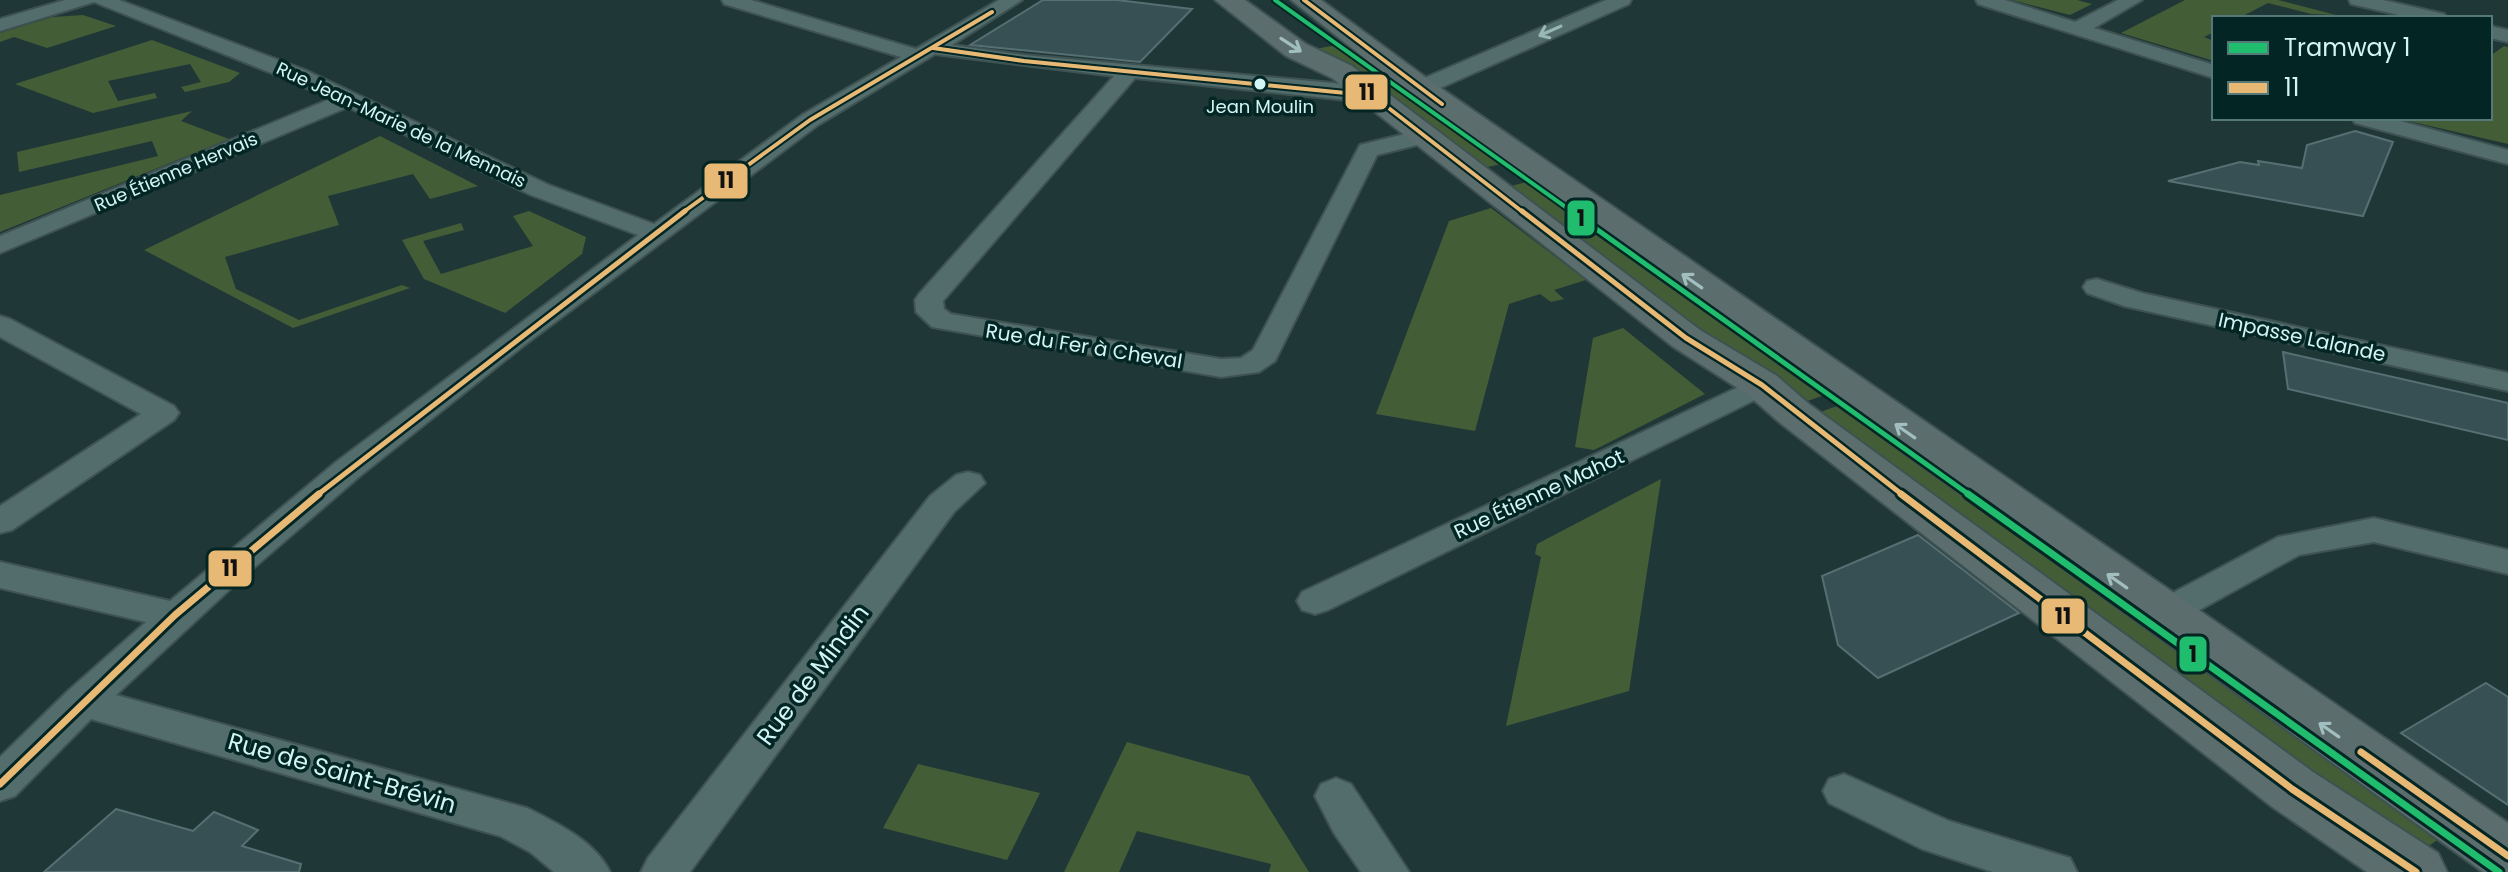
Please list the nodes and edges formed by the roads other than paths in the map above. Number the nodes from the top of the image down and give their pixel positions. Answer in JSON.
{"nodes":[{"id":1,"x":86,"y":0,"type":"edge"},
{"id":2,"x":102,"y":0,"type":"edge"},
{"id":3,"x":731,"y":0,"type":"edge"},
{"id":4,"x":1013,"y":0,"type":"edge"},
{"id":5,"x":1228,"y":0,"type":"edge"},
{"id":6,"x":1304,"y":0,"type":"edge"},
{"id":7,"x":1622,"y":0,"type":"edge"},
{"id":8,"x":1985,"y":0,"type":"edge"},
{"id":9,"x":2133,"y":0,"type":"edge"},
{"id":10,"x":2358,"y":0,"type":"edge"},
{"id":11,"x":2428,"y":16,"type":"edge"},
{"id":12,"x":0,"y":25,"type":"edge"},
{"id":13,"x":2077,"y":29,"type":"junction"},
{"id":14,"x":926,"y":52,"type":"junction"},
{"id":15,"x":1130,"y":71,"type":"junction"},
{"id":16,"x":2212,"y":71,"type":"edge"},
{"id":17,"x":1421,"y":88,"type":"junction"},
{"id":18,"x":1368,"y":92,"type":"junction"},
{"id":19,"x":351,"y":98,"type":"junction"},
{"id":20,"x":2370,"y":120,"type":"edge"},
{"id":21,"x":1425,"y":136,"type":"junction"},
{"id":22,"x":2508,"y":157,"type":"edge"},
{"id":23,"x":655,"y":233,"type":"junction"},
{"id":24,"x":0,"y":245,"type":"edge"},
{"id":25,"x":2097,"y":287,"type":"dead end"},
{"id":26,"x":0,"y":325,"type":"edge"},
{"id":27,"x":2508,"y":382,"type":"edge"},
{"id":28,"x":1762,"y":385,"type":"junction"},
{"id":29,"x":968,"y":483,"type":"dead end"},
{"id":30,"x":0,"y":522,"type":"edge"},
{"id":31,"x":2508,"y":562,"type":"edge"},
{"id":32,"x":0,"y":575,"type":"edge"},
{"id":33,"x":1315,"y":601,"type":"dead end"},
{"id":34,"x":2163,"y":614,"type":"junction"},
{"id":35,"x":175,"y":615,"type":"junction"},
{"id":36,"x":83,"y":701,"type":"junction"},
{"id":37,"x":0,"y":784,"type":"edge"},
{"id":38,"x":1844,"y":791,"type":"dead end"},
{"id":39,"x":1336,"y":796,"type":"dead end"},
{"id":40,"x":2508,"y":856,"type":"edge"},
{"id":41,"x":587,"y":872,"type":"edge"},
{"id":42,"x":664,"y":872,"type":"edge"},
{"id":43,"x":1386,"y":872,"type":"edge"},
{"id":44,"x":2054,"y":872,"type":"edge"},
{"id":45,"x":2416,"y":872,"type":"edge"}],
"edges":[{"from":1,"to":12,"type":"street"},
{"from":2,"to":19,"type":"street","name":"Rue Jean-Marie de la Mennais"},
{"from":3,"to":14,"type":"street"},
{"from":4,"to":14,"type":"street"},
{"from":5,"to":18,"type":"main road","one_way":true},
{"from":6,"to":17,"type":"main road"},
{"from":7,"to":17,"type":"street","one_way":true},
{"from":8,"to":13,"type":"street"},
{"from":9,"to":13,"type":"street"},
{"from":10,"to":11,"type":"street"},
{"from":13,"to":16,"type":"street"},
{"from":14,"to":15,"type":"street"},
{"from":14,"to":23,"type":"street"},
{"from":15,"to":18,"type":"street"},
{"from":15,"to":21,"type":"street","name":"Rue du Fer à Cheval"},
{"from":34,"to":17,"type":"main road","one_way":true},
{"from":18,"to":21,"type":"main road"},
{"from":19,"to":23,"type":"street","name":"Rue Jean-Marie de la Mennais"},
{"from":19,"to":24,"type":"street","name":"Rue Étienne Hervais"},
{"from":20,"to":22,"type":"street"},
{"from":21,"to":28,"type":"main road"},
{"from":23,"to":35,"type":"street"},
{"from":25,"to":27,"type":"street","name":"Impasse Lalande"},
{"from":26,"to":30,"type":"street"},
{"from":28,"to":33,"type":"street","name":"Rue Étienne Mahot"},
{"from":28,"to":45,"type":"main road"},
{"from":29,"to":42,"type":"street","name":"Rue de Mindin"},
{"from":31,"to":34,"type":"street"},
{"from":32,"to":35,"type":"street"},
{"from":40,"to":34,"type":"main road","one_way":true},
{"from":35,"to":36,"type":"street"},
{"from":36,"to":37,"type":"street"},
{"from":36,"to":41,"type":"street","name":"Rue de Saint-Brévin"},
{"from":38,"to":44,"type":"street"},
{"from":39,"to":43,"type":"street"}]}
